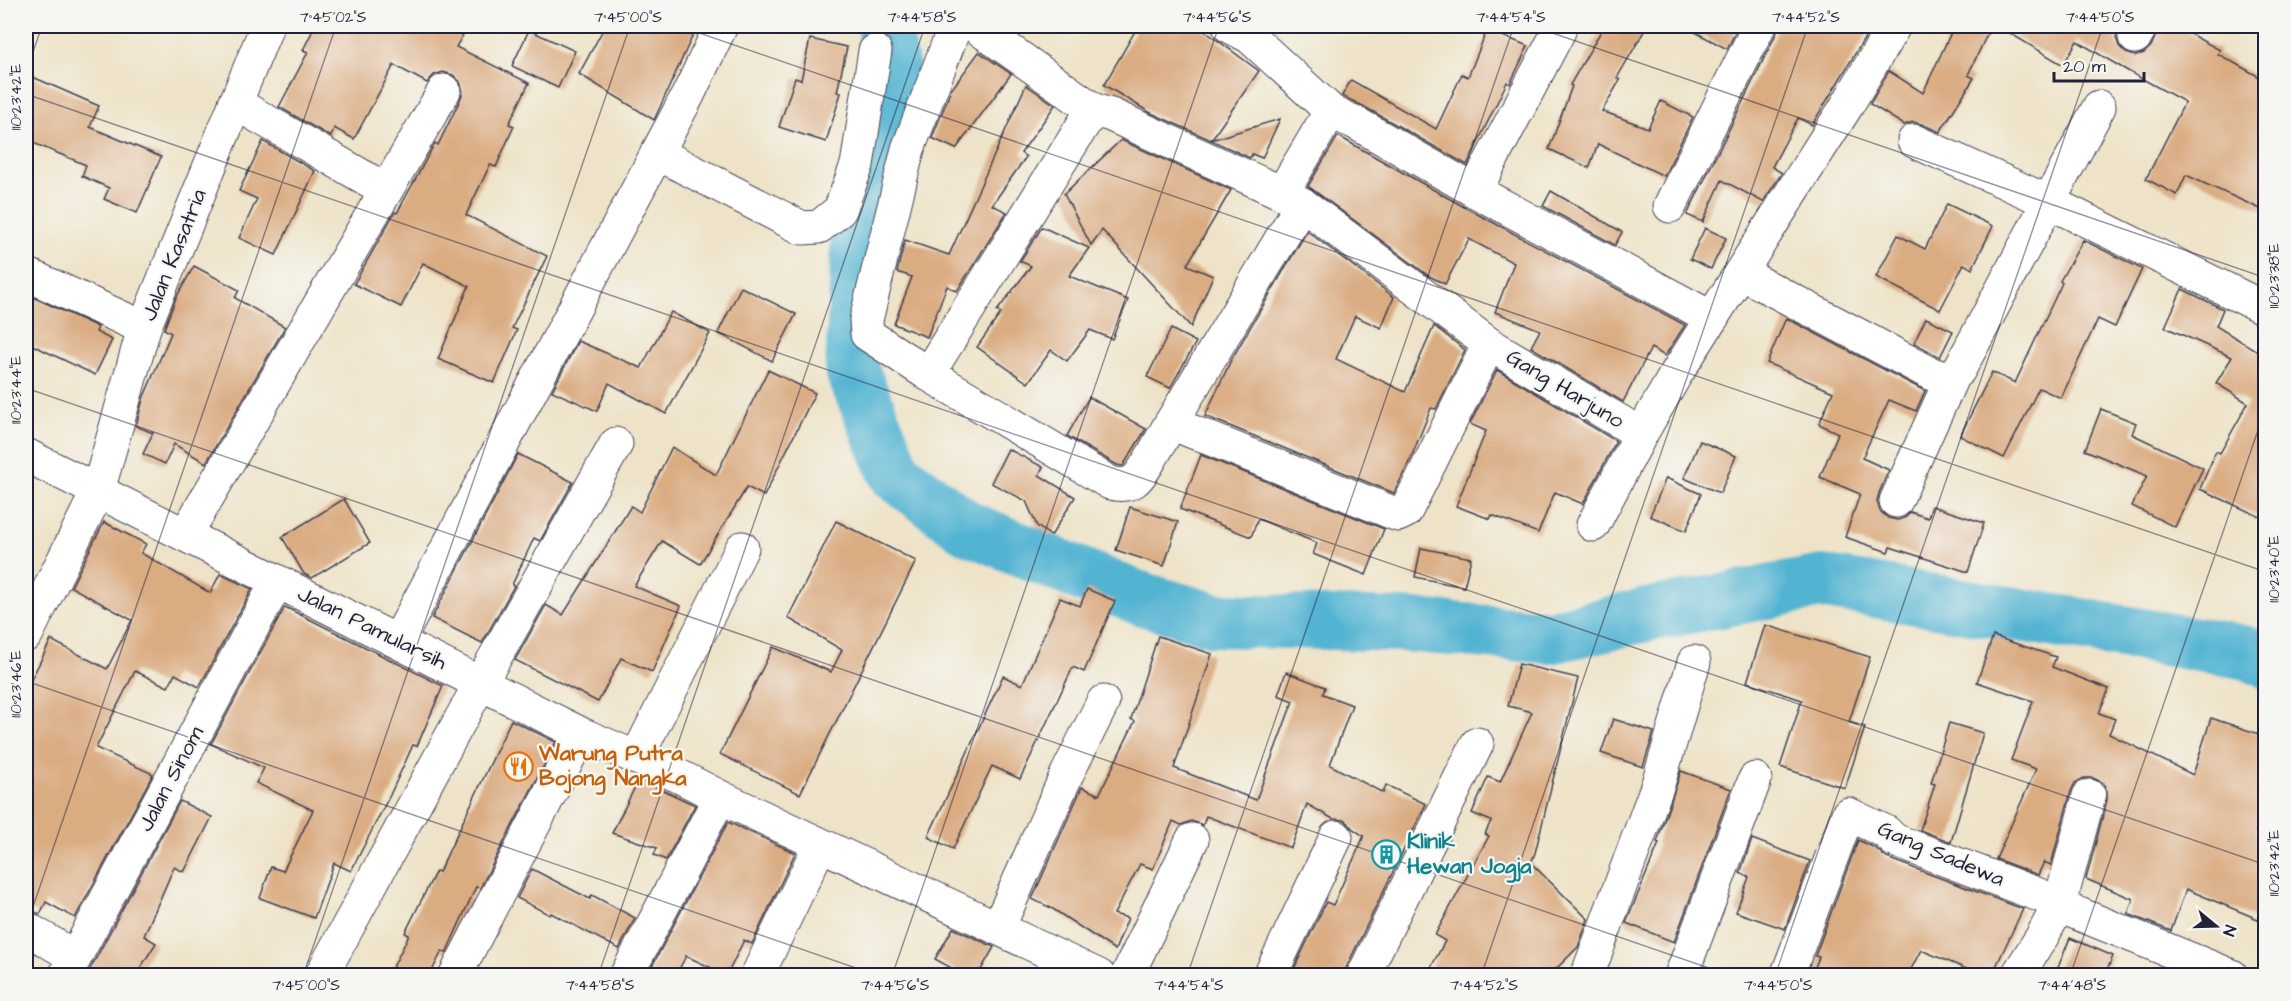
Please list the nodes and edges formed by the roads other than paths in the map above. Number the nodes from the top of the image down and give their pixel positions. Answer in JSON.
{"nodes":[{"id":1,"x":267,"y":26,"type":"edge"},
{"id":2,"x":721,"y":26,"type":"edge"},
{"id":3,"x":955,"y":26,"type":"edge"},
{"id":4,"x":975,"y":26,"type":"edge"},
{"id":5,"x":1229,"y":26,"type":"edge"},
{"id":6,"x":1759,"y":26,"type":"edge"},
{"id":7,"x":1894,"y":26,"type":"edge"},
{"id":8,"x":1558,"y":31,"type":"dead end"},
{"id":9,"x":875,"y":51,"type":"dead end"},
{"id":10,"x":444,"y":91,"type":"dead end"},
{"id":11,"x":235,"y":103,"type":"junction"},
{"id":12,"x":2099,"y":107,"type":"dead end"},
{"id":13,"x":1094,"y":110,"type":"junction"},
{"id":14,"x":1333,"y":113,"type":"junction"},
{"id":15,"x":1914,"y":141,"type":"dead end"},
{"id":16,"x":657,"y":153,"type":"junction"},
{"id":17,"x":386,"y":190,"type":"junction"},
{"id":18,"x":1475,"y":191,"type":"junction"},
{"id":19,"x":1292,"y":199,"type":"junction"},
{"id":20,"x":2049,"y":202,"type":"junction"},
{"id":21,"x":1670,"y":206,"type":"dead end"},
{"id":22,"x":1741,"y":273,"type":"junction"},
{"id":23,"x":26,"y":274,"type":"edge"},
{"id":24,"x":2265,"y":309,"type":"edge"},
{"id":25,"x":1712,"y":318,"type":"junction"},
{"id":26,"x":144,"y":328,"type":"junction"},
{"id":27,"x":1489,"y":344,"type":"junction"},
{"id":28,"x":928,"y":374,"type":"junction"},
{"id":29,"x":1953,"y":375,"type":"junction"},
{"id":30,"x":1171,"y":423,"type":"junction"},
{"id":31,"x":1641,"y":434,"type":"junction"},
{"id":32,"x":616,"y":444,"type":"dead end"},
{"id":33,"x":26,"y":455,"type":"edge"},
{"id":34,"x":98,"y":491,"type":"junction"},
{"id":35,"x":1896,"y":501,"type":"dead end"},
{"id":36,"x":1593,"y":525,"type":"dead end"},
{"id":37,"x":186,"y":534,"type":"junction"},
{"id":38,"x":742,"y":548,"type":"dead end"},
{"id":39,"x":277,"y":582,"type":"junction"},
{"id":40,"x":26,"y":635,"type":"edge"},
{"id":41,"x":398,"y":641,"type":"junction"},
{"id":42,"x":1694,"y":662,"type":"dead end"},
{"id":43,"x":481,"y":682,"type":"junction"},
{"id":44,"x":1104,"y":702,"type":"dead end"},
{"id":45,"x":580,"y":734,"type":"junction"},
{"id":46,"x":1477,"y":744,"type":"dead end"},
{"id":47,"x":637,"y":757,"type":"junction"},
{"id":48,"x":1755,"y":779,"type":"dead end"},
{"id":49,"x":2090,"y":796,"type":"dead end"},
{"id":50,"x":720,"y":797,"type":"junction"},
{"id":51,"x":1336,"y":837,"type":"dead end"},
{"id":52,"x":1192,"y":840,"type":"dead end"},
{"id":53,"x":820,"y":844,"type":"junction"},
{"id":54,"x":2059,"y":904,"type":"junction"},
{"id":55,"x":26,"y":928,"type":"edge"},
{"id":56,"x":998,"y":928,"type":"junction"},
{"id":57,"x":70,"y":966,"type":"edge"},
{"id":58,"x":321,"y":975,"type":"edge"},
{"id":59,"x":455,"y":975,"type":"edge"},
{"id":60,"x":626,"y":975,"type":"edge"},
{"id":61,"x":757,"y":975,"type":"edge"},
{"id":62,"x":1099,"y":975,"type":"edge"},
{"id":63,"x":1127,"y":975,"type":"edge"},
{"id":64,"x":1270,"y":975,"type":"edge"},
{"id":65,"x":1363,"y":975,"type":"edge"},
{"id":66,"x":1587,"y":975,"type":"edge"},
{"id":67,"x":1681,"y":975,"type":"edge"},
{"id":68,"x":1787,"y":975,"type":"edge"},
{"id":69,"x":2017,"y":975,"type":"edge"},
{"id":70,"x":2232,"y":975,"type":"edge"}],
"edges":[{"from":1,"to":11,"type":"street","name":"Jalan Kasatria"},
{"from":2,"to":16,"type":"street"},
{"from":3,"to":28,"type":"street"},
{"from":4,"to":13,"type":"street","name":"Gang Harjuno"},
{"from":5,"to":14,"type":"street"},
{"from":6,"to":21,"type":"street"},
{"from":7,"to":22,"type":"street"},
{"from":8,"to":18,"type":"street"},
{"from":9,"to":16,"type":"street"},
{"from":10,"to":17,"type":"street"},
{"from":11,"to":17,"type":"street"},
{"from":11,"to":26,"type":"street","name":"Jalan Kasatria"},
{"from":12,"to":20,"type":"street"},
{"from":13,"to":19,"type":"street","name":"Gang Harjuno"},
{"from":13,"to":28,"type":"street"},
{"from":14,"to":18,"type":"street"},
{"from":14,"to":19,"type":"street"},
{"from":15,"to":20,"type":"street"},
{"from":16,"to":41,"type":"street"},
{"from":17,"to":37,"type":"street"},
{"from":18,"to":25,"type":"street"},
{"from":19,"to":27,"type":"street","name":"Gang Harjuno"},
{"from":19,"to":30,"type":"street"},
{"from":20,"to":24,"type":"street"},
{"from":20,"to":29,"type":"street"},
{"from":22,"to":25,"type":"street"},
{"from":22,"to":29,"type":"street"},
{"from":23,"to":26,"type":"street"},
{"from":25,"to":31,"type":"street"},
{"from":26,"to":34,"type":"street","name":"Jalan Kasatria"},
{"from":27,"to":30,"type":"street"},
{"from":27,"to":31,"type":"street","name":"Gang Harjuno"},
{"from":28,"to":30,"type":"street"},
{"from":29,"to":35,"type":"street"},
{"from":31,"to":36,"type":"street"},
{"from":32,"to":43,"type":"street"},
{"from":33,"to":34,"type":"street","name":"Jalan Pamularsih"},
{"from":34,"to":37,"type":"street","name":"Jalan Pamularsih"},
{"from":34,"to":40,"type":"street","name":"Jalan Kasatria"},
{"from":37,"to":39,"type":"street","name":"Jalan Pamularsih"},
{"from":38,"to":47,"type":"street"},
{"from":39,"to":41,"type":"street","name":"Jalan Pamularsih"},
{"from":39,"to":57,"type":"street","name":"Jalan Sinom"},
{"from":41,"to":43,"type":"street","name":"Jalan Pamularsih"},
{"from":42,"to":66,"type":"street"},
{"from":43,"to":45,"type":"street","name":"Jalan Pamularsih"},
{"from":43,"to":58,"type":"street"},
{"from":44,"to":56,"type":"street"},
{"from":45,"to":47,"type":"street","name":"Jalan Pamularsih"},
{"from":45,"to":59,"type":"street"},
{"from":46,"to":65,"type":"street"},
{"from":47,"to":50,"type":"street","name":"Jalan Pamularsih"},
{"from":48,"to":67,"type":"street"},
{"from":49,"to":54,"type":"street"},
{"from":50,"to":53,"type":"street","name":"Jalan Pamularsih"},
{"from":50,"to":60,"type":"street"},
{"from":51,"to":64,"type":"street"},
{"from":52,"to":63,"type":"street"},
{"from":53,"to":56,"type":"street","name":"Jalan Pamularsih"},
{"from":53,"to":61,"type":"street"},
{"from":54,"to":68,"type":"street","name":"Gang Sadewa"},
{"from":54,"to":69,"type":"street"},
{"from":54,"to":70,"type":"street","name":"Gang Sadewa"},
{"from":55,"to":57,"type":"street"},
{"from":56,"to":62,"type":"street","name":"Jalan Pamularsih"}]}
